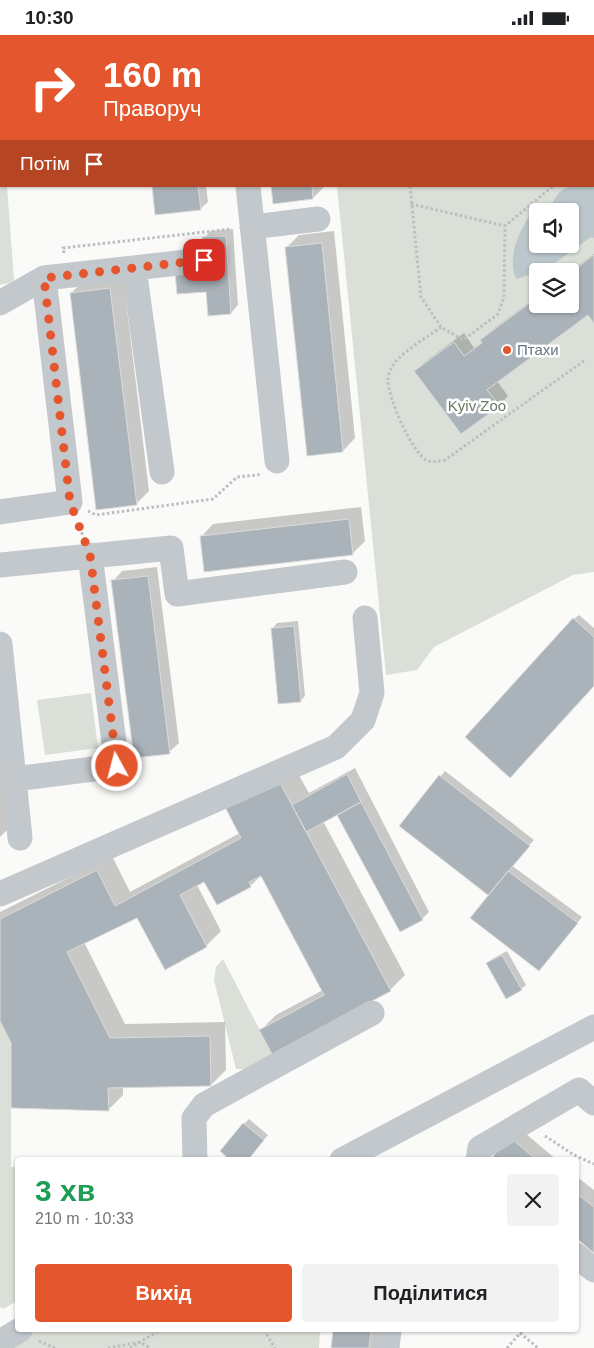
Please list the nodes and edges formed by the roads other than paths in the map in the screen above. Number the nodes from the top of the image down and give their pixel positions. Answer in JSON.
{"nodes":[{"id":1,"x":248,"y":187,"type":"edge"},
{"id":2,"x":318,"y":219,"type":"dead end"},
{"id":3,"x":252,"y":227,"type":"junction"},
{"id":4,"x":204,"y":260,"type":"dead end"},
{"id":5,"x":134,"y":268,"type":"junction"},
{"id":6,"x":56,"y":277,"type":"junction"},
{"id":7,"x":0,"y":303,"type":"edge"},
{"id":8,"x":277,"y":461,"type":"dead end"},
{"id":9,"x":162,"y":472,"type":"dead end"},
{"id":10,"x":0,"y":512,"type":"edge"},
{"id":11,"x":90,"y":555,"type":"junction"},
{"id":12,"x":0,"y":565,"type":"edge"},
{"id":13,"x":345,"y":572,"type":"dead end"},
{"id":14,"x":365,"y":618,"type":"dead end"},
{"id":15,"x":0,"y":644,"type":"edge"},
{"id":16,"x":14,"y":779,"type":"junction"},
{"id":17,"x":20,"y":838,"type":"dead end"},
{"id":18,"x":0,"y":894,"type":"edge"},
{"id":19,"x":372,"y":1013,"type":"dead end"},
{"id":20,"x":594,"y":1027,"type":"edge"},
{"id":21,"x":594,"y":1103,"type":"edge"},
{"id":22,"x":195,"y":1157,"type":"edge"},
{"id":23,"x":348,"y":1157,"type":"edge"},
{"id":24,"x":478,"y":1157,"type":"edge"},
{"id":25,"x":579,"y":1258,"type":"edge"},
{"id":26,"x":594,"y":1270,"type":"edge"},
{"id":27,"x":17,"y":1332,"type":"edge"},
{"id":28,"x":389,"y":1332,"type":"edge"},
{"id":29,"x":0,"y":1342,"type":"edge"},
{"id":30,"x":387,"y":1348,"type":"edge"}],
"edges":[{"from":1,"to":3,"type":"lane"},
{"from":2,"to":3,"type":"lane"},
{"from":3,"to":8,"type":"lane"},
{"from":4,"to":5,"type":"lane"},
{"from":5,"to":6,"type":"lane"},
{"from":5,"to":9,"type":"lane"},
{"from":6,"to":7,"type":"lane"},
{"from":6,"to":10,"type":"lane"},
{"from":11,"to":12,"type":"lane"},
{"from":11,"to":13,"type":"lane"},
{"from":11,"to":16,"type":"lane"},
{"from":14,"to":18,"type":"lane"},
{"from":15,"to":16,"type":"lane"},
{"from":16,"to":17,"type":"lane"},
{"from":19,"to":22,"type":"lane"},
{"from":20,"to":23,"type":"lane"},
{"from":21,"to":24,"type":"lane"},
{"from":25,"to":26,"type":"lane"},
{"from":27,"to":29,"type":"lane"},
{"from":28,"to":30,"type":"lane"}]}
